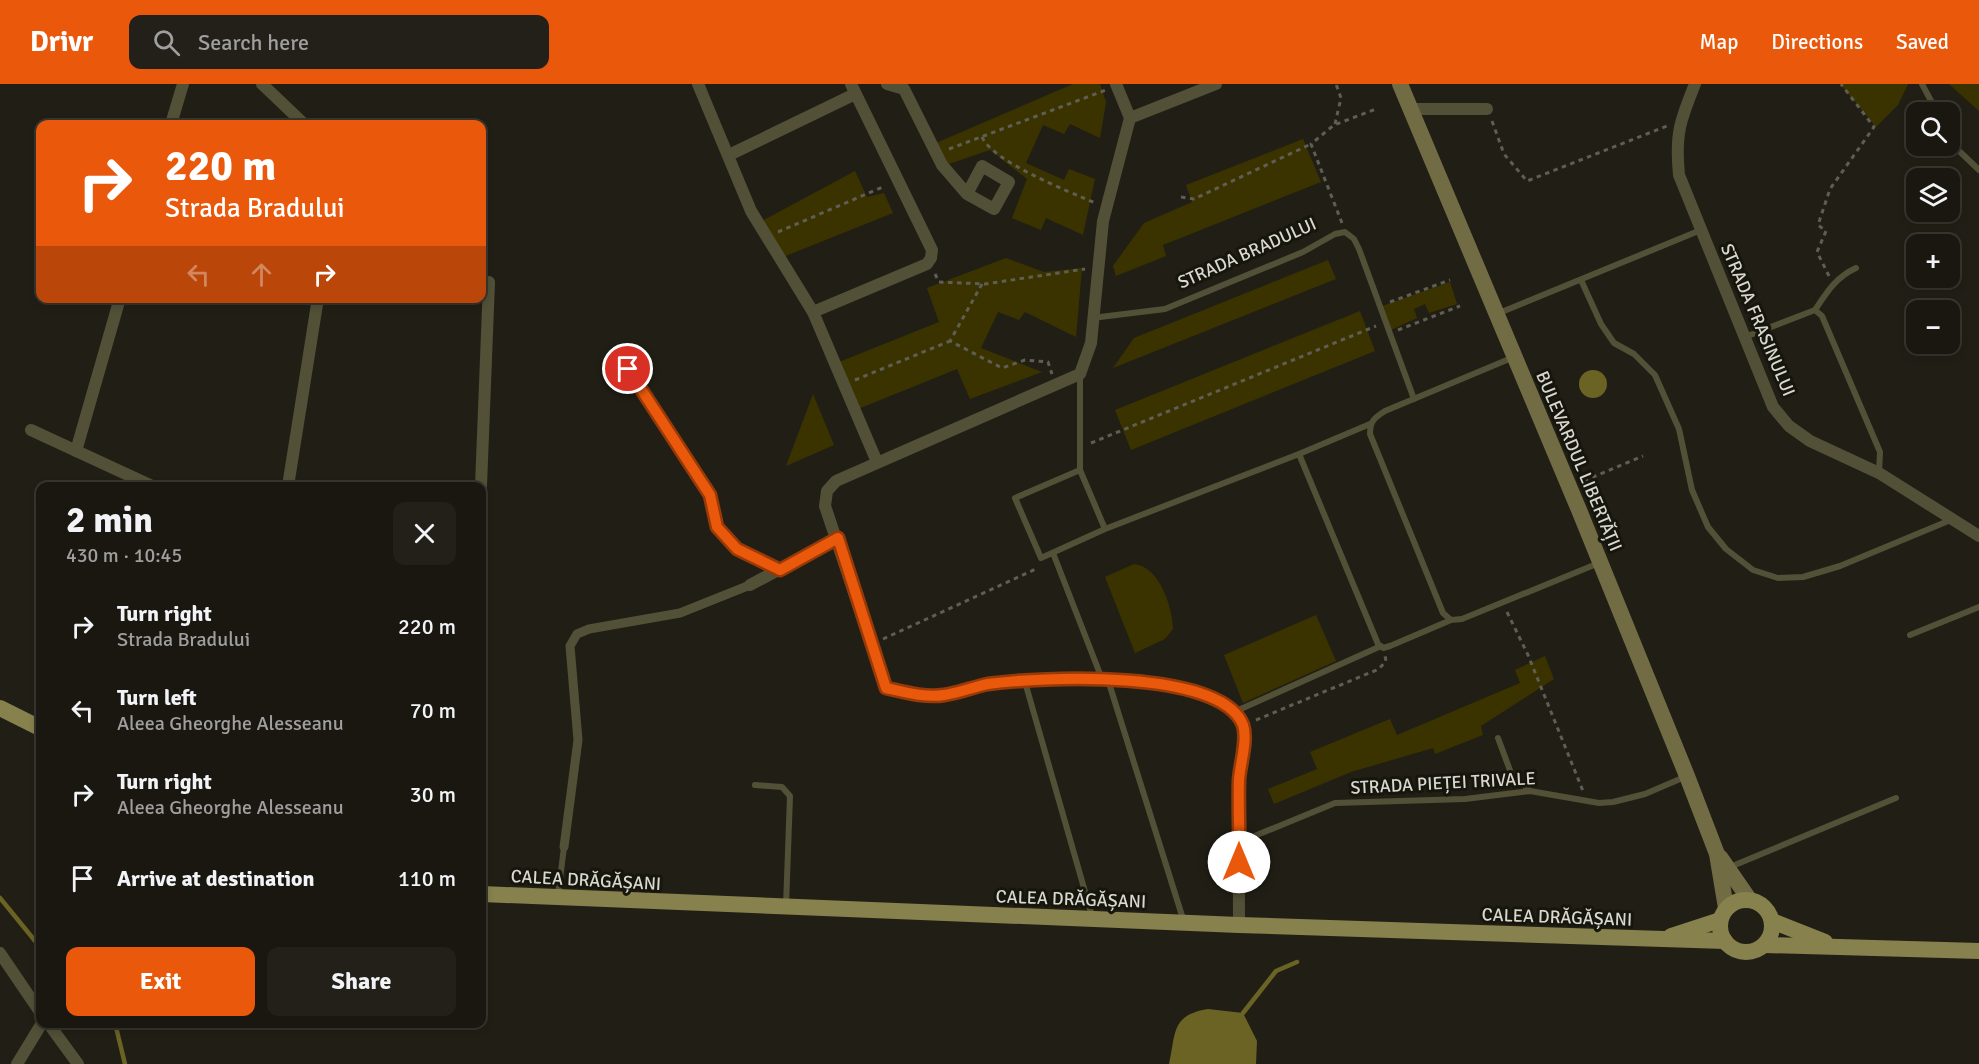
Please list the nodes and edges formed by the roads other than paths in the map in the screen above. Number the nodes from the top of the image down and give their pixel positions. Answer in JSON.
{"nodes":[{"id":1,"x":183,"y":84,"type":"edge"},
{"id":2,"x":262,"y":84,"type":"edge"},
{"id":3,"x":698,"y":84,"type":"edge"},
{"id":4,"x":887,"y":84,"type":"edge"},
{"id":5,"x":1116,"y":84,"type":"edge"},
{"id":6,"x":1216,"y":84,"type":"edge"},
{"id":7,"x":1400,"y":84,"type":"edge"},
{"id":8,"x":1695,"y":84,"type":"edge"},
{"id":9,"x":1922,"y":84,"type":"edge"},
{"id":10,"x":853,"y":89,"type":"edge"},
{"id":11,"x":1932,"y":102,"type":"edge"},
{"id":12,"x":1410,"y":109,"type":"junction"},
{"id":13,"x":1487,"y":110,"type":"road end"},
{"id":14,"x":1130,"y":118,"type":"junction"},
{"id":15,"x":172,"y":120,"type":"edge"},
{"id":16,"x":300,"y":120,"type":"edge"},
{"id":17,"x":1960,"y":152,"type":"edge"},
{"id":18,"x":729,"y":155,"type":"junction"},
{"id":19,"x":1979,"y":170,"type":"edge"},
{"id":20,"x":967,"y":194,"type":"dead end"},
{"id":21,"x":1701,"y":230,"type":"junction"},
{"id":22,"x":1856,"y":268,"type":"dead end"},
{"id":23,"x":1581,"y":280,"type":"junction"},
{"id":24,"x":489,"y":282,"type":"dead end"},
{"id":25,"x":119,"y":303,"type":"edge"},
{"id":26,"x":317,"y":303,"type":"edge"},
{"id":27,"x":1815,"y":310,"type":"junction"},
{"id":28,"x":813,"y":312,"type":"junction"},
{"id":29,"x":1497,"y":314,"type":"junction"},
{"id":30,"x":1092,"y":318,"type":"junction"},
{"id":31,"x":1745,"y":337,"type":"junction"},
{"id":32,"x":1514,"y":357,"type":"junction"},
{"id":33,"x":628,"y":369,"type":"dead end"},
{"id":34,"x":1080,"y":374,"type":"junction"},
{"id":35,"x":1414,"y":399,"type":"junction"},
{"id":36,"x":1370,"y":424,"type":"junction"},
{"id":37,"x":31,"y":430,"type":"dead end"},
{"id":38,"x":76,"y":451,"type":"junction"},
{"id":39,"x":1299,"y":454,"type":"junction"},
{"id":40,"x":877,"y":462,"type":"junction"},
{"id":41,"x":1080,"y":470,"type":"junction"},
{"id":42,"x":1879,"y":473,"type":"junction"},
{"id":43,"x":143,"y":482,"type":"edge"},
{"id":44,"x":289,"y":482,"type":"edge"},
{"id":45,"x":481,"y":482,"type":"edge"},
{"id":46,"x":1953,"y":519,"type":"junction"},
{"id":47,"x":1105,"y":530,"type":"junction"},
{"id":48,"x":1979,"y":536,"type":"edge"},
{"id":49,"x":838,"y":538,"type":"junction"},
{"id":50,"x":1054,"y":557,"type":"junction"},
{"id":51,"x":1600,"y":563,"type":"junction"},
{"id":52,"x":780,"y":570,"type":"junction"},
{"id":53,"x":750,"y":585,"type":"joint"},
{"id":54,"x":1979,"y":607,"type":"edge"},
{"id":55,"x":1451,"y":620,"type":"junction"},
{"id":56,"x":1910,"y":635,"type":"dead end"},
{"id":57,"x":1382,"y":647,"type":"junction"},
{"id":58,"x":1105,"y":679,"type":"junction"},
{"id":59,"x":1025,"y":682,"type":"junction"},
{"id":60,"x":0,"y":708,"type":"edge"},
{"id":61,"x":1234,"y":711,"type":"junction"},
{"id":62,"x":36,"y":726,"type":"edge"},
{"id":63,"x":1498,"y":738,"type":"dead end"},
{"id":64,"x":1687,"y":776,"type":"junction"},
{"id":65,"x":755,"y":785,"type":"dead end"},
{"id":66,"x":1530,"y":791,"type":"junction"},
{"id":67,"x":1896,"y":798,"type":"dead end"},
{"id":68,"x":1240,"y":842,"type":"junction"},
{"id":69,"x":564,"y":847,"type":"joint"},
{"id":70,"x":1722,"y":861,"type":"junction"},
{"id":71,"x":486,"y":894,"type":"edge"},
{"id":72,"x":558,"y":899,"type":"junction"},
{"id":73,"x":1749,"y":899,"type":"junction"},
{"id":74,"x":786,"y":908,"type":"junction"},
{"id":75,"x":1723,"y":914,"type":"junction"},
{"id":76,"x":1093,"y":920,"type":"junction"},
{"id":77,"x":1772,"y":921,"type":"junction"},
{"id":78,"x":1184,"y":923,"type":"junction"},
{"id":79,"x":1239,"y":925,"type":"junction"},
{"id":80,"x":1659,"y":940,"type":"junction"},
{"id":81,"x":1725,"y":941,"type":"junction"},
{"id":82,"x":1765,"y":945,"type":"junction"},
{"id":83,"x":1837,"y":947,"type":"junction"},
{"id":84,"x":1979,"y":951,"type":"edge"},
{"id":85,"x":0,"y":953,"type":"edge"},
{"id":86,"x":36,"y":1006,"type":"edge"},
{"id":87,"x":39,"y":1028,"type":"edge"},
{"id":88,"x":52,"y":1028,"type":"edge"},
{"id":89,"x":17,"y":1064,"type":"edge"},
{"id":90,"x":78,"y":1064,"type":"edge"}],
"edges":[{"from":1,"to":15,"type":"street"},
{"from":2,"to":16,"type":"street"},
{"from":3,"to":18,"type":"street"},
{"from":4,"to":20,"type":"street"},
{"from":5,"to":14,"type":"street"},
{"from":6,"to":14,"type":"street"},
{"from":7,"to":12,"type":"main road","name":"BULEVARDUL LIBERTĂȚII"},
{"from":8,"to":21,"type":"street","name":"STRADA FRASINULUI"},
{"from":9,"to":11,"type":"lane"},
{"from":10,"to":18,"type":"street"},
{"from":10,"to":28,"type":"street"},
{"from":12,"to":13,"type":"street"},
{"from":12,"to":29,"type":"main road","name":"BULEVARDUL LIBERTĂȚII"},
{"from":14,"to":30,"type":"street"},
{"from":17,"to":19,"type":"lane"},
{"from":18,"to":28,"type":"street"},
{"from":21,"to":23,"type":"lane"},
{"from":21,"to":31,"type":"street","name":"STRADA FRASINULUI"},
{"from":22,"to":27,"type":"lane"},
{"from":23,"to":29,"type":"lane"},
{"from":23,"to":46,"type":"lane"},
{"from":24,"to":45,"type":"street"},
{"from":25,"to":38,"type":"street"},
{"from":26,"to":44,"type":"street"},
{"from":27,"to":31,"type":"lane"},
{"from":27,"to":42,"type":"lane"},
{"from":28,"to":40,"type":"street"},
{"from":29,"to":32,"type":"main road","name":"BULEVARDUL LIBERTĂȚII"},
{"from":30,"to":34,"type":"street"},
{"from":30,"to":35,"type":"lane","name":"STRADA BRADULUI"},
{"from":31,"to":42,"type":"street","name":"STRADA FRASINULUI"},
{"from":32,"to":35,"type":"lane"},
{"from":32,"to":51,"type":"main road","name":"BULEVARDUL LIBERTĂȚII"},
{"from":33,"to":52,"type":"street"},
{"from":34,"to":40,"type":"street"},
{"from":34,"to":41,"type":"lane"},
{"from":35,"to":36,"type":"lane"},
{"from":36,"to":39,"type":"lane"},
{"from":36,"to":55,"type":"lane"},
{"from":37,"to":38,"type":"street"},
{"from":38,"to":43,"type":"street"},
{"from":39,"to":47,"type":"lane"},
{"from":39,"to":57,"type":"lane"},
{"from":40,"to":49,"type":"street"},
{"from":41,"to":47,"type":"lane"},
{"from":41,"to":50,"type":"lane"},
{"from":42,"to":46,"type":"street","name":"STRADA FRASINULUI"},
{"from":46,"to":48,"type":"street","name":"STRADA FRASINULUI"},
{"from":47,"to":50,"type":"lane"},
{"from":49,"to":52,"type":"street"},
{"from":49,"to":59,"type":"street"},
{"from":50,"to":58,"type":"lane"},
{"from":51,"to":55,"type":"lane"},
{"from":51,"to":64,"type":"main road","name":"BULEVARDUL LIBERTĂȚII"},
{"from":52,"to":53,"type":"street"},
{"from":53,"to":69,"type":"street"},
{"from":54,"to":56,"type":"lane"},
{"from":55,"to":57,"type":"lane"},
{"from":57,"to":61,"type":"lane"},
{"from":58,"to":59,"type":"street"},
{"from":58,"to":61,"type":"street"},
{"from":58,"to":78,"type":"lane"},
{"from":59,"to":76,"type":"lane"},
{"from":60,"to":62,"type":"main road"},
{"from":61,"to":68,"type":"street"},
{"from":63,"to":66,"type":"lane"},
{"from":64,"to":66,"type":"lane","name":"STRADA PIEȚEI TRIVALE"},
{"from":64,"to":70,"type":"main road","name":"BULEVARDUL LIBERTĂȚII"},
{"from":65,"to":74,"type":"lane"},
{"from":66,"to":68,"type":"lane","name":"STRADA PIEȚEI TRIVALE"},
{"from":67,"to":70,"type":"lane"},
{"from":68,"to":79,"type":"street"},
{"from":69,"to":72,"type":"lane"},
{"from":70,"to":73,"type":"main road","name":"BULEVARDUL LIBERTĂȚII"},
{"from":70,"to":75,"type":"main road","name":"BULEVARDUL LIBERTĂȚII"},
{"from":71,"to":72,"type":"main road","name":"CALEA DRĂGĂȘANI"},
{"from":72,"to":74,"type":"main road","name":"CALEA DRĂGĂȘANI"},
{"from":73,"to":75,"type":"main road"},
{"from":73,"to":77,"type":"main road"},
{"from":74,"to":76,"type":"main road","name":"CALEA DRĂGĂȘANI"},
{"from":75,"to":80,"type":"main road","name":"CALEA DRĂGĂȘANI"},
{"from":75,"to":81,"type":"main road"},
{"from":76,"to":78,"type":"main road","name":"CALEA DRĂGĂȘANI"},
{"from":77,"to":82,"type":"main road"},
{"from":77,"to":83,"type":"main road"},
{"from":78,"to":79,"type":"main road","name":"CALEA DRĂGĂȘANI"},
{"from":79,"to":80,"type":"main road","name":"CALEA DRĂGĂȘANI"},
{"from":80,"to":81,"type":"main road","name":"CALEA DRĂGĂȘANI"},
{"from":81,"to":82,"type":"main road"},
{"from":82,"to":83,"type":"main road"},
{"from":83,"to":84,"type":"main road"},
{"from":85,"to":86,"type":"street"},
{"from":87,"to":89,"type":"street"},
{"from":88,"to":90,"type":"street"}]}
